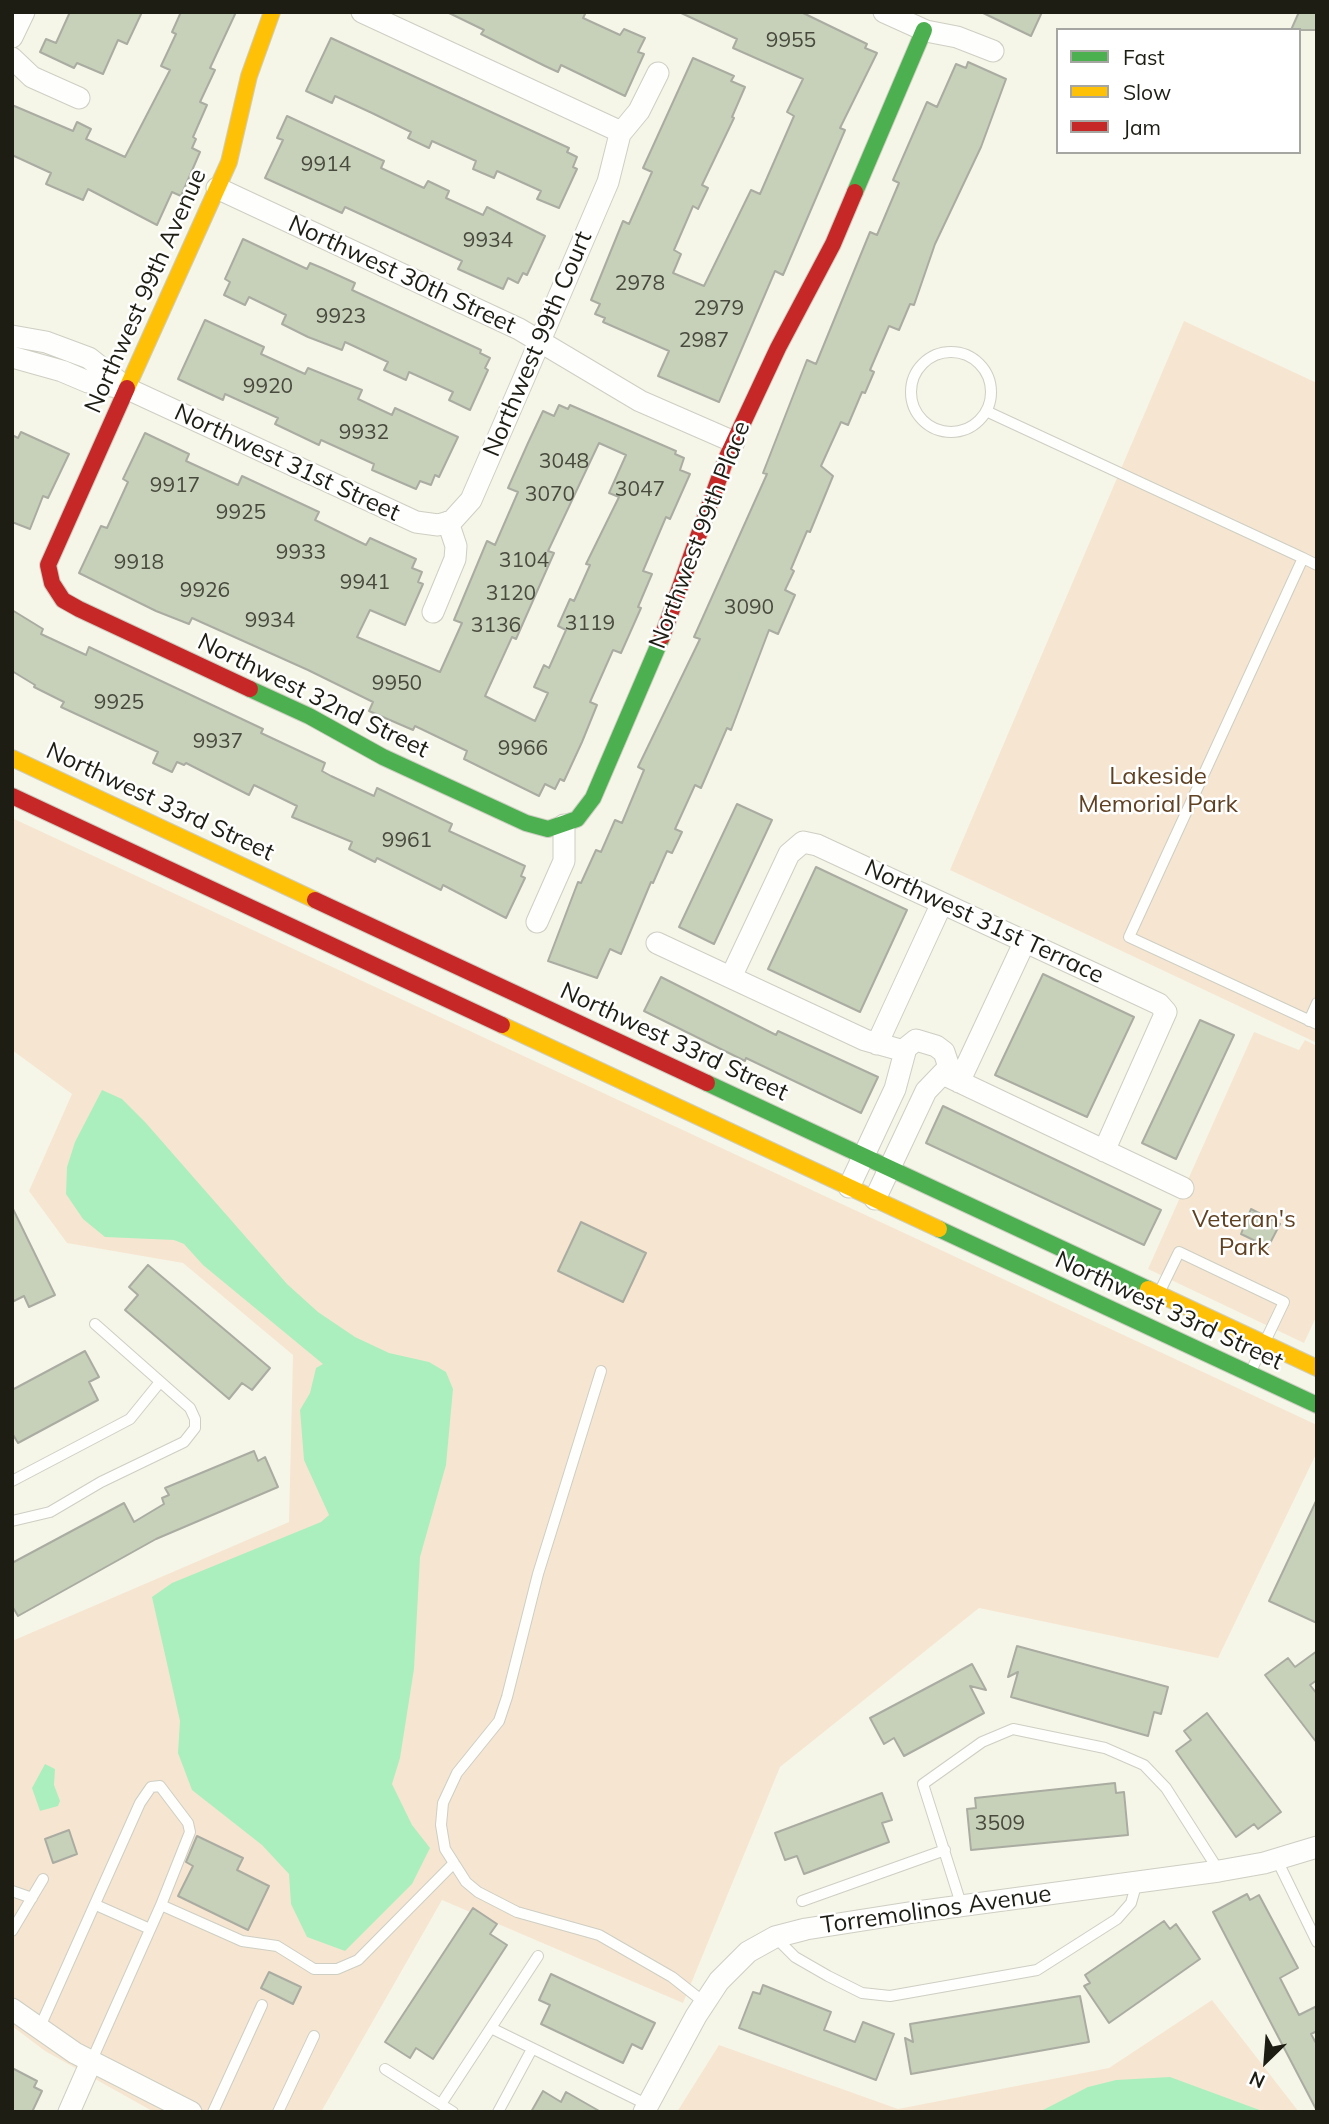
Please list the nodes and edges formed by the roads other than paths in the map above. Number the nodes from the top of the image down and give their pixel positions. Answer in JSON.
{"nodes":[{"id":1,"x":24,"y":12,"type":"edge"},
{"id":2,"x":272,"y":12,"type":"edge"},
{"id":3,"x":362,"y":12,"type":"edge"},
{"id":4,"x":884,"y":12,"type":"edge"},
{"id":5,"x":924,"y":30,"type":"junction"},
{"id":6,"x":12,"y":37,"type":"edge"},
{"id":7,"x":993,"y":51,"type":"dead end"},
{"id":8,"x":12,"y":58,"type":"edge"},
{"id":9,"x":658,"y":73,"type":"dead end"},
{"id":10,"x":79,"y":98,"type":"dead end"},
{"id":11,"x":621,"y":132,"type":"junction"},
{"id":12,"x":217,"y":188,"type":"junction"},
{"id":13,"x":12,"y":336,"type":"edge"},
{"id":14,"x":540,"y":340,"type":"junction"},
{"id":15,"x":12,"y":357,"type":"edge"},
{"id":16,"x":128,"y":389,"type":"junction"},
{"id":17,"x":986,"y":411,"type":"junction"},
{"id":18,"x":734,"y":443,"type":"junction"},
{"id":19,"x":448,"y":522,"type":"junction"},
{"id":20,"x":1303,"y":558,"type":"junction"},
{"id":21,"x":1317,"y":565,"type":"edge"},
{"id":22,"x":52,"y":583,"type":"joint"},
{"id":23,"x":433,"y":612,"type":"dead end"},
{"id":24,"x":12,"y":758,"type":"edge"},
{"id":25,"x":12,"y":796,"type":"edge"},
{"id":26,"x":564,"y":825,"type":"junction"},
{"id":27,"x":942,"y":903,"type":"junction"},
{"id":28,"x":537,"y":922,"type":"dead end"},
{"id":29,"x":1025,"y":942,"type":"junction"},
{"id":30,"x":657,"y":943,"type":"dead end"},
{"id":31,"x":731,"y":977,"type":"junction"},
{"id":32,"x":1317,"y":1003,"type":"edge"},
{"id":33,"x":1313,"y":1023,"type":"edge"},
{"id":34,"x":877,"y":1044,"type":"junction"},
{"id":35,"x":904,"y":1051,"type":"junction"},
{"id":36,"x":899,"y":1072,"type":"junction"},
{"id":37,"x":945,"y":1081,"type":"junction"},
{"id":38,"x":1104,"y":1151,"type":"junction"},
{"id":39,"x":864,"y":1156,"type":"junction"},
{"id":40,"x":889,"y":1167,"type":"junction"},
{"id":41,"x":849,"y":1187,"type":"junction"},
{"id":42,"x":1183,"y":1188,"type":"dead end"},
{"id":43,"x":875,"y":1199,"type":"junction"},
{"id":44,"x":1159,"y":1293,"type":"junction"},
{"id":45,"x":95,"y":1324,"type":"dead end"},
{"id":46,"x":1264,"y":1343,"type":"junction"},
{"id":47,"x":1317,"y":1368,"type":"edge"},
{"id":48,"x":601,"y":1371,"type":"dead end"},
{"id":49,"x":1249,"y":1373,"type":"junction"},
{"id":50,"x":160,"y":1382,"type":"junction"},
{"id":51,"x":1317,"y":1405,"type":"edge"},
{"id":52,"x":12,"y":1481,"type":"edge"},
{"id":53,"x":12,"y":1521,"type":"edge"},
{"id":54,"x":1317,"y":1847,"type":"edge"},
{"id":55,"x":946,"y":1850,"type":"junction"},
{"id":56,"x":1277,"y":1860,"type":"junction"},
{"id":57,"x":454,"y":1863,"type":"junction"},
{"id":58,"x":1220,"y":1871,"type":"junction"},
{"id":59,"x":43,"y":1879,"type":"dead end"},
{"id":60,"x":1137,"y":1882,"type":"junction"},
{"id":61,"x":12,"y":1891,"type":"edge"},
{"id":62,"x":32,"y":1898,"type":"junction"},
{"id":63,"x":802,"y":1901,"type":"dead end"},
{"id":64,"x":96,"y":1905,"type":"junction"},
{"id":65,"x":161,"y":1905,"type":"junction"},
{"id":66,"x":962,"y":1907,"type":"junction"},
{"id":67,"x":150,"y":1929,"type":"junction"},
{"id":68,"x":12,"y":1931,"type":"edge"},
{"id":69,"x":775,"y":1937,"type":"junction"},
{"id":70,"x":1317,"y":1942,"type":"edge"},
{"id":71,"x":538,"y":1956,"type":"dead end"},
{"id":72,"x":705,"y":2003,"type":"junction"},
{"id":73,"x":262,"y":2005,"type":"dead end"},
{"id":74,"x":12,"y":2009,"type":"edge"},
{"id":75,"x":491,"y":2028,"type":"junction"},
{"id":76,"x":39,"y":2029,"type":"junction"},
{"id":77,"x":314,"y":2036,"type":"dead end"},
{"id":78,"x":532,"y":2049,"type":"junction"},
{"id":79,"x":91,"y":2062,"type":"junction"},
{"id":80,"x":385,"y":2069,"type":"dead end"},
{"id":81,"x":441,"y":2104,"type":"junction"},
{"id":82,"x":646,"y":2108,"type":"edge"},
{"id":83,"x":69,"y":2112,"type":"edge"},
{"id":84,"x":191,"y":2112,"type":"edge"},
{"id":85,"x":213,"y":2112,"type":"edge"},
{"id":86,"x":278,"y":2112,"type":"edge"},
{"id":87,"x":453,"y":2112,"type":"edge"},
{"id":88,"x":498,"y":2112,"type":"edge"}],
"edges":[{"from":1,"to":6,"type":"street"},
{"from":2,"to":12,"type":"street","name":"Northwest 99th Avenue"},
{"from":3,"to":11,"type":"street"},
{"from":4,"to":5,"type":"street"},
{"from":5,"to":7,"type":"street"},
{"from":5,"to":18,"type":"street","name":"Northwest 99th Place"},
{"from":8,"to":10,"type":"street"},
{"from":9,"to":11,"type":"street","name":"Northwest 99th Court"},
{"from":11,"to":14,"type":"street","name":"Northwest 99th Court"},
{"from":12,"to":14,"type":"street","name":"Northwest 30th Street"},
{"from":12,"to":16,"type":"street","name":"Northwest 99th Avenue"},
{"from":13,"to":16,"type":"street","name":"Northwest 31st Street"},
{"from":14,"to":18,"type":"street","name":"Northwest 30th Street"},
{"from":14,"to":19,"type":"street","name":"Northwest 99th Court"},
{"from":15,"to":16,"type":"street","name":"Northwest 31st Street"},
{"from":16,"to":19,"type":"street","name":"Northwest 31st Street"},
{"from":16,"to":22,"type":"street","name":"Northwest 99th Avenue"},
{"from":17,"to":17,"type":"lane"},
{"from":17,"to":20,"type":"lane"},
{"from":18,"to":26,"type":"street","name":"Northwest 99th Place"},
{"from":19,"to":23,"type":"street"},
{"from":20,"to":21,"type":"lane"},
{"from":20,"to":33,"type":"lane"},
{"from":22,"to":26,"type":"street","name":"Northwest 32nd Street"},
{"from":24,"to":39,"type":"street","name":"Northwest 33rd Street"},
{"from":25,"to":41,"type":"street","name":"Northwest 33rd Street"},
{"from":26,"to":28,"type":"street"},
{"from":27,"to":29,"type":"street","name":"Northwest 31st Terrace"},
{"from":27,"to":31,"type":"street","name":"Northwest 31st Terrace"},
{"from":27,"to":34,"type":"street"},
{"from":29,"to":37,"type":"street"},
{"from":29,"to":38,"type":"street","name":"Northwest 31st Terrace"},
{"from":30,"to":31,"type":"street"},
{"from":31,"to":34,"type":"street"},
{"from":32,"to":33,"type":"lane"},
{"from":34,"to":35,"type":"street"},
{"from":35,"to":36,"type":"street"},
{"from":35,"to":37,"type":"street"},
{"from":36,"to":37,"type":"street"},
{"from":36,"to":39,"type":"street"},
{"from":37,"to":38,"type":"street"},
{"from":37,"to":40,"type":"street"},
{"from":38,"to":42,"type":"street"},
{"from":39,"to":40,"type":"street","name":"Northwest 33rd Street"},
{"from":39,"to":41,"type":"street"},
{"from":40,"to":43,"type":"street"},
{"from":40,"to":44,"type":"street","name":"Northwest 33rd Street"},
{"from":41,"to":43,"type":"street","name":"Northwest 33rd Street"},
{"from":43,"to":49,"type":"street","name":"Northwest 33rd Street"},
{"from":44,"to":46,"type":"street","name":"Northwest 33rd Street"},
{"from":44,"to":46,"type":"lane"},
{"from":45,"to":50,"type":"lane"},
{"from":46,"to":47,"type":"street","name":"Northwest 33rd Street"},
{"from":46,"to":49,"type":"lane"},
{"from":48,"to":57,"type":"lane"},
{"from":49,"to":51,"type":"street","name":"Northwest 33rd Street"},
{"from":50,"to":52,"type":"lane"},
{"from":50,"to":53,"type":"lane"},
{"from":54,"to":56,"type":"street","name":"Torremolinos Avenue"},
{"from":55,"to":58,"type":"lane"},
{"from":55,"to":63,"type":"lane"},
{"from":55,"to":66,"type":"lane"},
{"from":56,"to":58,"type":"street","name":"Torremolinos Avenue"},
{"from":56,"to":70,"type":"lane"},
{"from":57,"to":65,"type":"lane"},
{"from":57,"to":72,"type":"lane"},
{"from":58,"to":60,"type":"street","name":"Torremolinos Avenue"},
{"from":59,"to":62,"type":"lane"},
{"from":60,"to":66,"type":"street","name":"Torremolinos Avenue"},
{"from":60,"to":69,"type":"lane"},
{"from":61,"to":62,"type":"lane"},
{"from":62,"to":68,"type":"lane"},
{"from":64,"to":65,"type":"lane"},
{"from":64,"to":67,"type":"lane"},
{"from":64,"to":76,"type":"lane"},
{"from":65,"to":67,"type":"lane"},
{"from":66,"to":69,"type":"street","name":"Torremolinos Avenue"},
{"from":67,"to":79,"type":"lane"},
{"from":69,"to":72,"type":"street","name":"Torremolinos Avenue"},
{"from":71,"to":75,"type":"lane"},
{"from":72,"to":82,"type":"street","name":"Torremolinos Avenue"},
{"from":73,"to":85,"type":"lane"},
{"from":74,"to":76,"type":"street"},
{"from":75,"to":78,"type":"lane"},
{"from":75,"to":81,"type":"lane"},
{"from":76,"to":79,"type":"street"},
{"from":77,"to":86,"type":"lane"},
{"from":78,"to":82,"type":"lane"},
{"from":78,"to":88,"type":"lane"},
{"from":79,"to":83,"type":"street"},
{"from":79,"to":84,"type":"street"},
{"from":80,"to":81,"type":"lane"},
{"from":81,"to":87,"type":"lane"}]}
